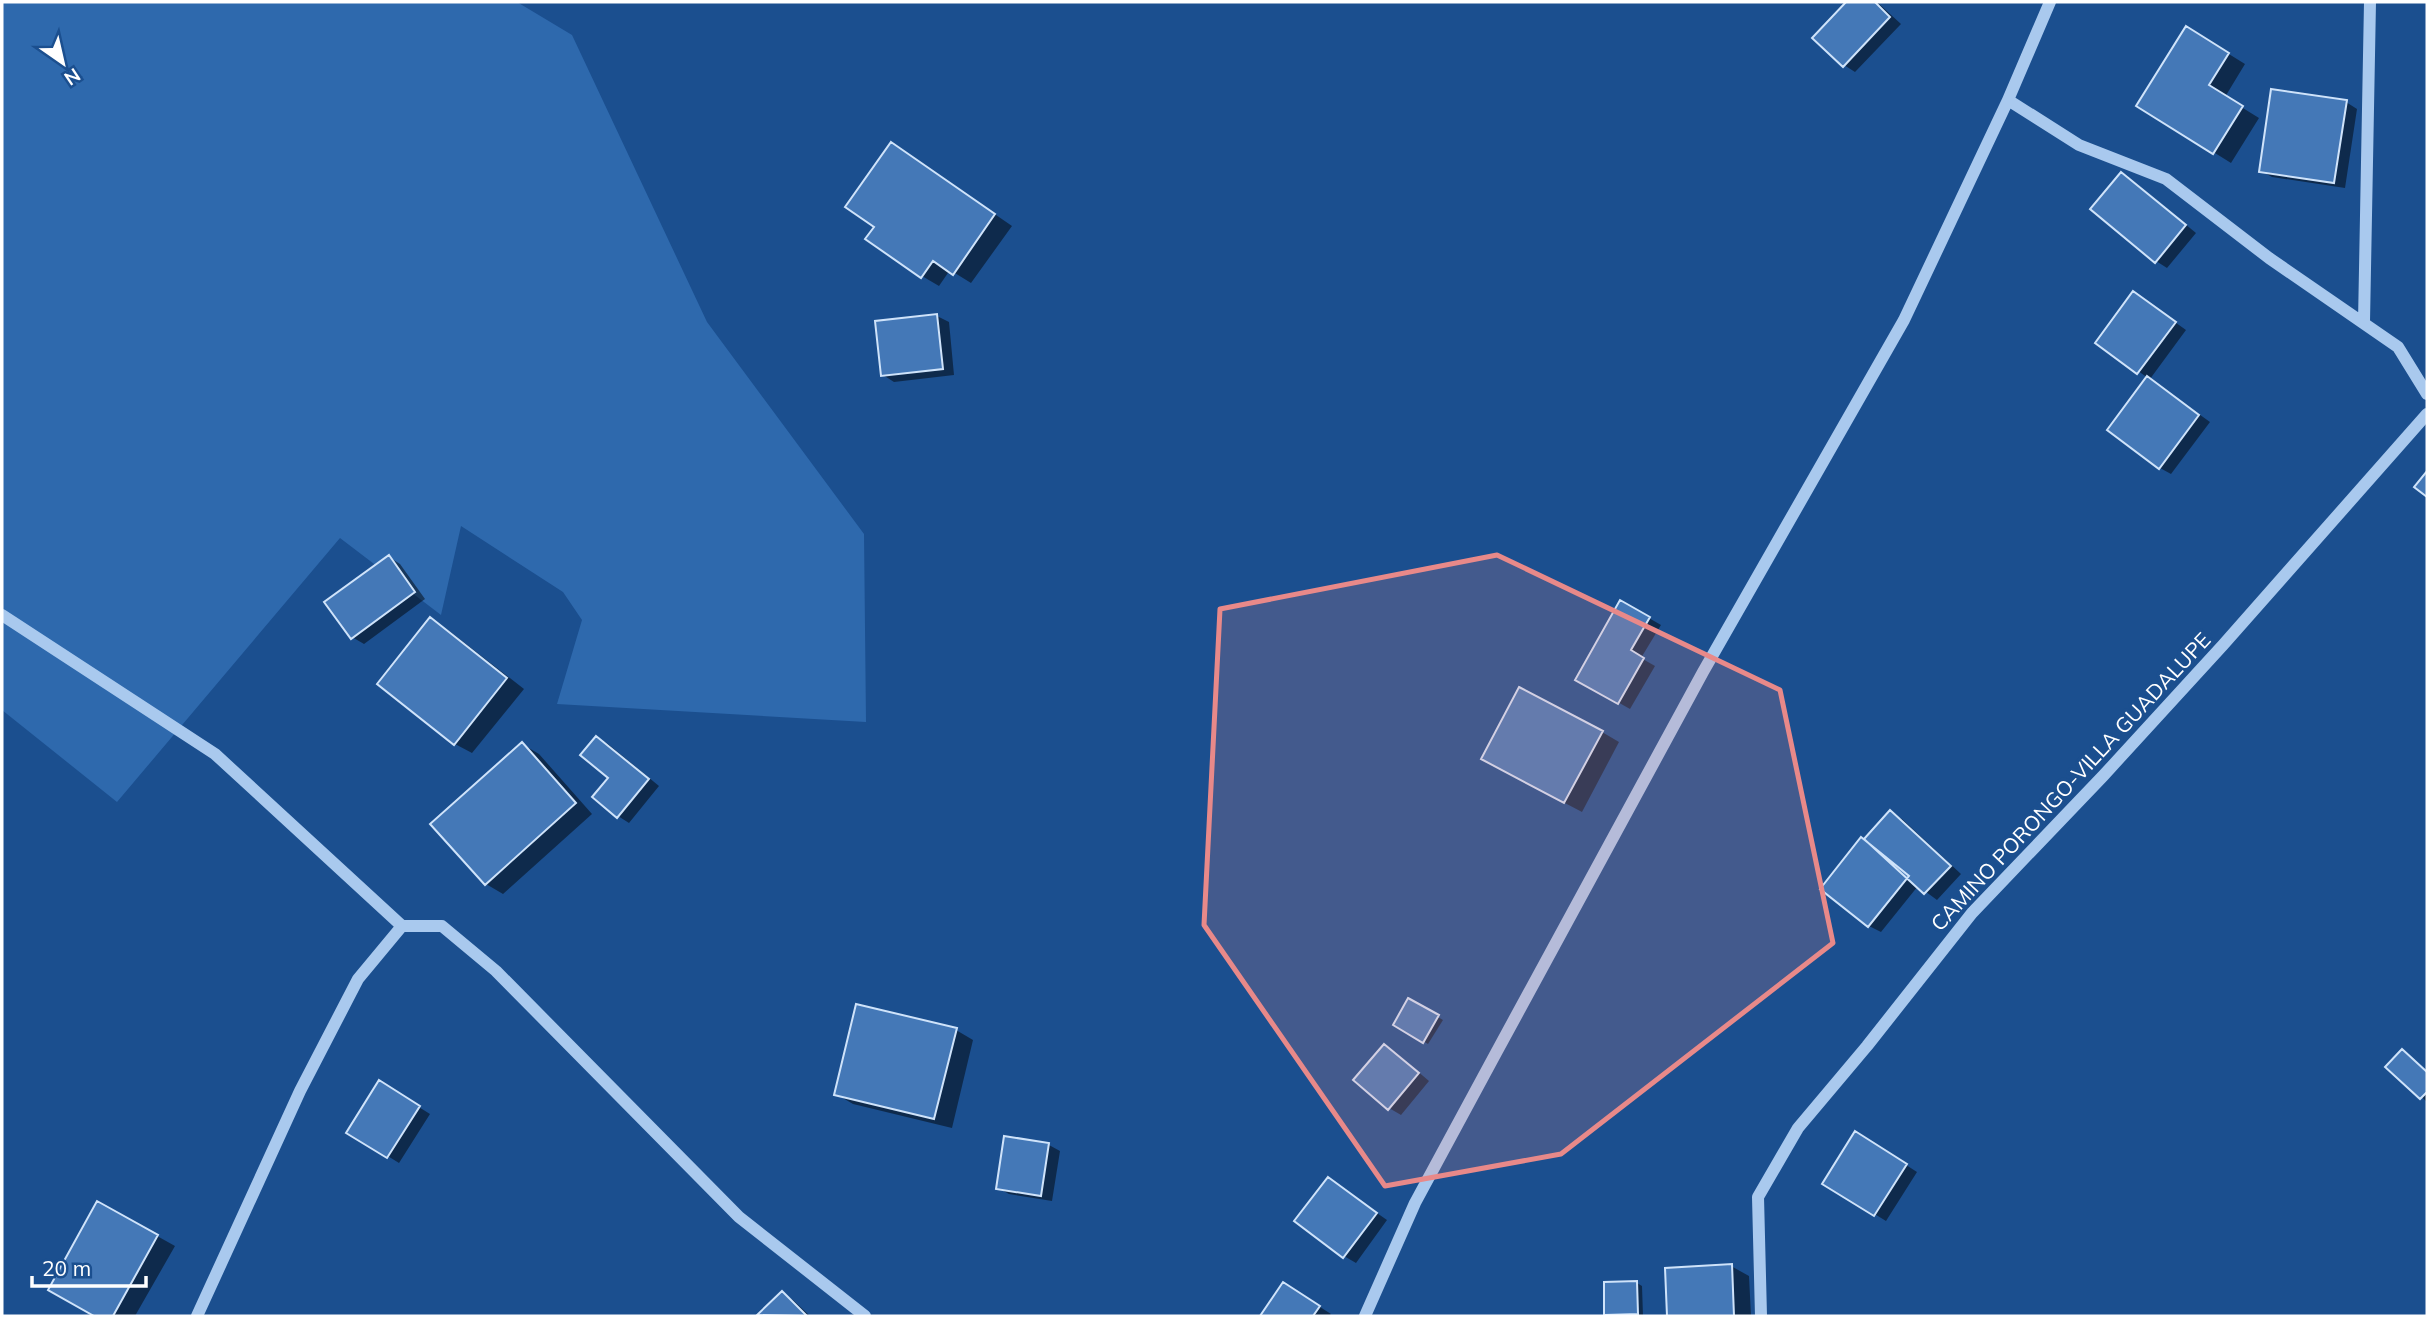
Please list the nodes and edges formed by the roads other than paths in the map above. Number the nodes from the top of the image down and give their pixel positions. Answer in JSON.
{"nodes":[{"id":1,"x":2050,"y":2,"type":"edge"},
{"id":2,"x":2370,"y":2,"type":"edge"},
{"id":3,"x":2008,"y":100,"type":"junction"},
{"id":4,"x":2364,"y":322,"type":"junction"},
{"id":5,"x":2427,"y":394,"type":"edge"},
{"id":6,"x":2427,"y":414,"type":"edge"},
{"id":7,"x":2,"y":615,"type":"edge"},
{"id":8,"x":402,"y":926,"type":"junction"},
{"id":9,"x":197,"y":1316,"type":"edge"},
{"id":10,"x":865,"y":1316,"type":"edge"},
{"id":11,"x":1365,"y":1316,"type":"edge"},
{"id":12,"x":1762,"y":1316,"type":"edge"}],
"edges":[{"from":1,"to":3,"type":"street"},
{"from":2,"to":4,"type":"street"},
{"from":3,"to":4,"type":"street"},
{"from":3,"to":11,"type":"street"},
{"from":4,"to":5,"type":"street"},
{"from":6,"to":12,"type":"street","name":"CAMINO PORONGO-VILLA GUADALUPE"},
{"from":7,"to":8,"type":"street"},
{"from":8,"to":9,"type":"street"},
{"from":8,"to":10,"type":"street"}]}
